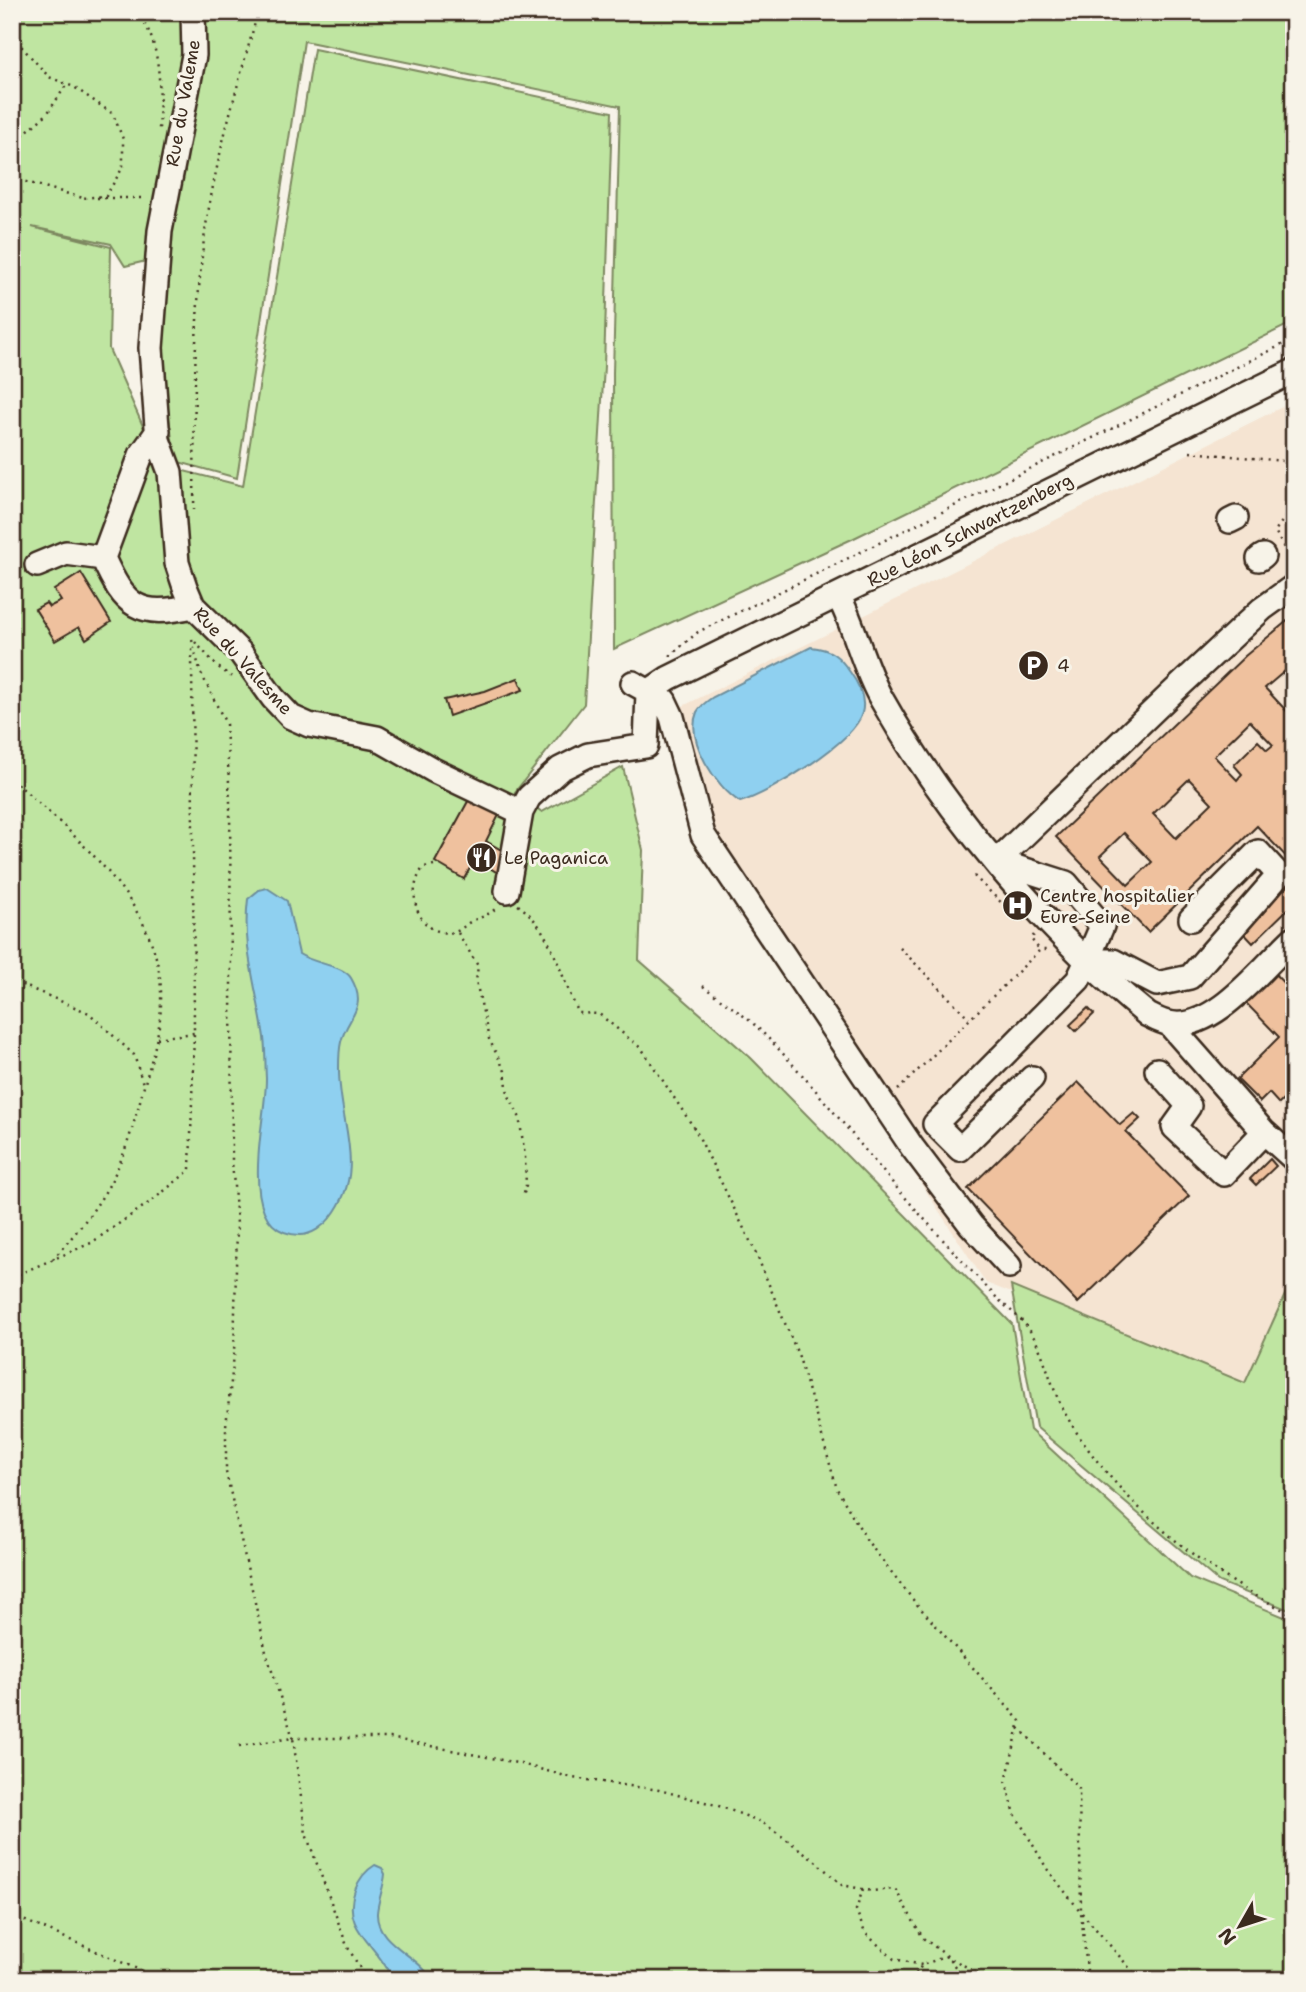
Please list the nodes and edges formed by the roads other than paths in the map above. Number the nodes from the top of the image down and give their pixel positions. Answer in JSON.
{"nodes":[{"id":1,"x":194,"y":12,"type":"edge"},
{"id":2,"x":166,"y":194,"type":"joint"},
{"id":3,"x":1294,"y":371,"type":"edge"},
{"id":4,"x":158,"y":431,"type":"junction"},
{"id":5,"x":103,"y":558,"type":"junction"},
{"id":6,"x":37,"y":565,"type":"dead end"},
{"id":7,"x":1294,"y":586,"type":"edge"},
{"id":8,"x":839,"y":597,"type":"junction"},
{"id":9,"x":193,"y":606,"type":"junction"},
{"id":10,"x":640,"y":687,"type":"junction"},
{"id":11,"x":522,"y":812,"type":"junction"},
{"id":12,"x":997,"y":861,"type":"junction"},
{"id":13,"x":507,"y":891,"type":"road end"},
{"id":14,"x":1191,"y":919,"type":"dead end"},
{"id":15,"x":1294,"y":938,"type":"edge"},
{"id":16,"x":1087,"y":961,"type":"junction"},
{"id":17,"x":1169,"y":1024,"type":"junction"},
{"id":18,"x":1157,"y":1070,"type":"dead end"},
{"id":19,"x":1032,"y":1078,"type":"dead end"},
{"id":20,"x":1264,"y":1132,"type":"junction"},
{"id":21,"x":1294,"y":1158,"type":"edge"},
{"id":22,"x":1009,"y":1266,"type":"dead end"}],
"edges":[{"from":1,"to":2,"type":"street","name":"Rue du Valeme"},
{"from":2,"to":4,"type":"street","name":"Rue du Valesme"},
{"from":3,"to":8,"type":"street","name":"Rue Léon Schwartzenberg"},
{"from":4,"to":5,"type":"street"},
{"from":4,"to":9,"type":"street","name":"Rue du Valesme"},
{"from":5,"to":6,"type":"street"},
{"from":5,"to":9,"type":"street"},
{"from":7,"to":12,"type":"street"},
{"from":8,"to":10,"type":"street","name":"Rue Léon Schwartzenberg"},
{"from":8,"to":12,"type":"street"},
{"from":9,"to":11,"type":"street","name":"Rue du Valesme"},
{"from":10,"to":11,"type":"street"},
{"from":10,"to":22,"type":"street"},
{"from":11,"to":13,"type":"street"},
{"from":12,"to":16,"type":"street"},
{"from":12,"to":16,"type":"street"},
{"from":14,"to":16,"type":"street"},
{"from":15,"to":17,"type":"street"},
{"from":16,"to":17,"type":"street"},
{"from":16,"to":19,"type":"street"},
{"from":17,"to":20,"type":"street"},
{"from":18,"to":20,"type":"street"},
{"from":20,"to":21,"type":"street"}]}
